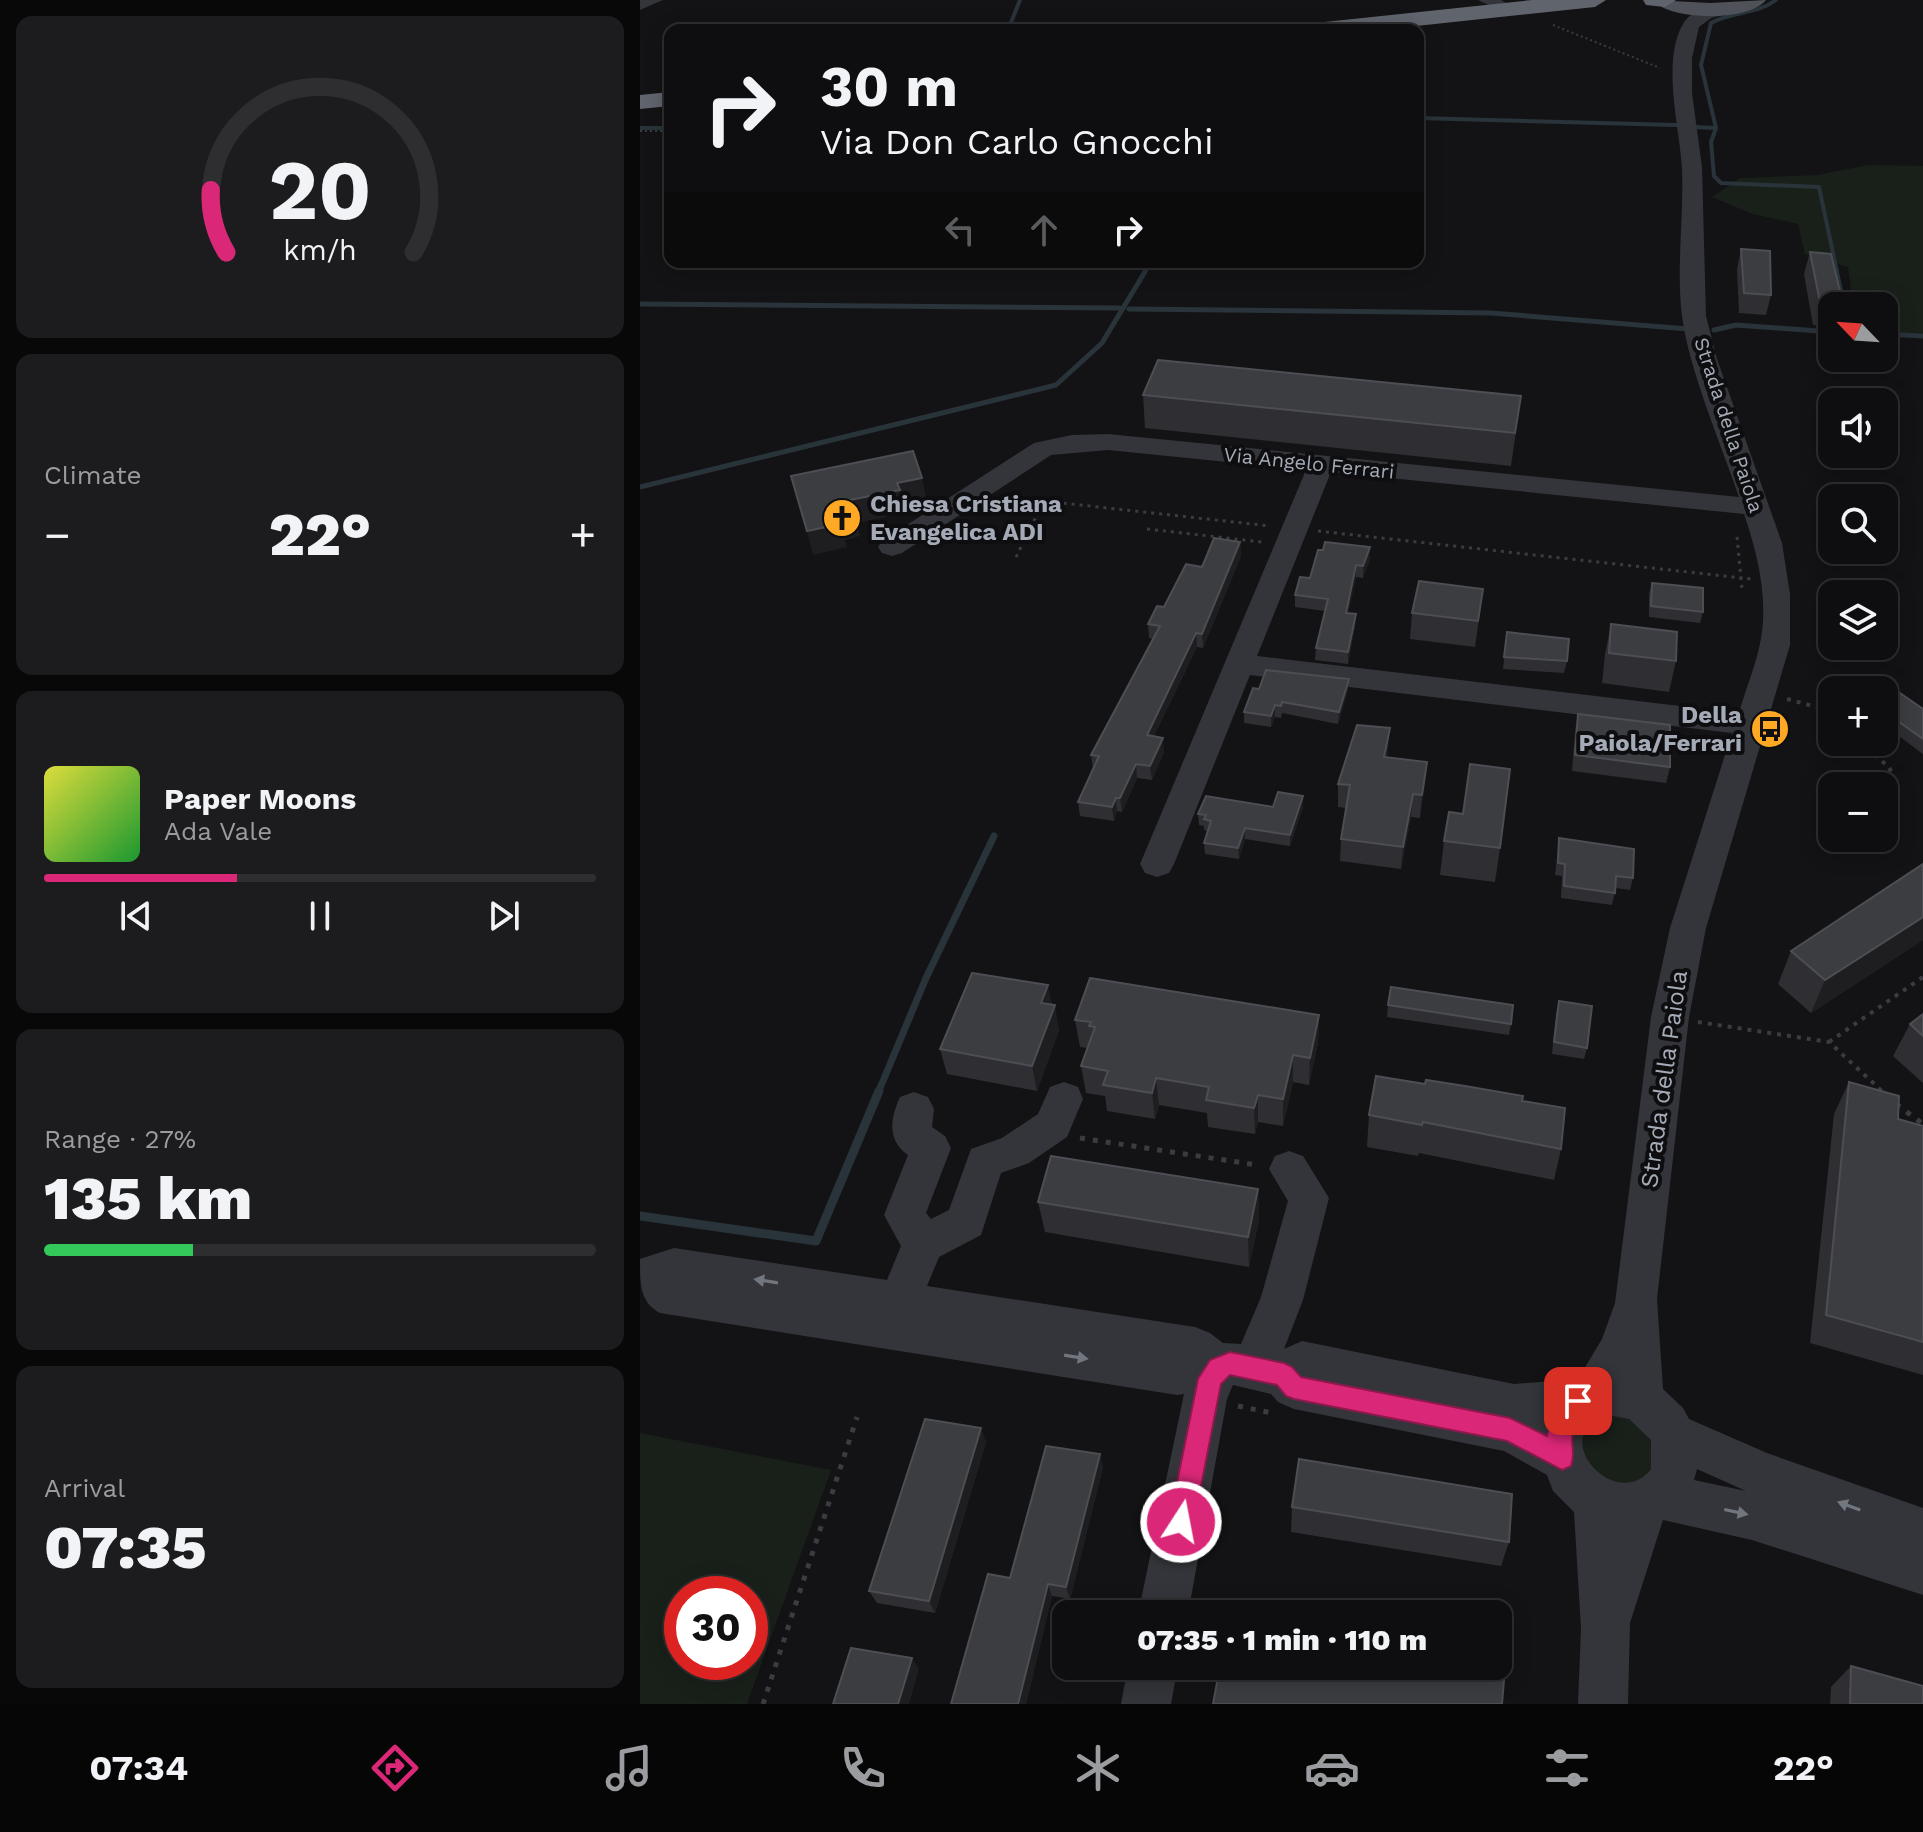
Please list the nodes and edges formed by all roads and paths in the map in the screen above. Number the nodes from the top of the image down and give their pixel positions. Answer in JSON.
{"nodes":[{"id":1,"x":654,"y":0,"type":"edge"},
{"id":2,"x":1595,"y":0,"type":"edge"},
{"id":3,"x":1755,"y":0,"type":"edge"},
{"id":4,"x":1663,"y":1,"type":"edge"},
{"id":5,"x":1497,"y":4,"type":"edge"},
{"id":6,"x":640,"y":5,"type":"edge"},
{"id":7,"x":1726,"y":9,"type":"junction"},
{"id":8,"x":1357,"y":24,"type":"edge"},
{"id":9,"x":1551,"y":24,"type":"dead end"},
{"id":10,"x":1691,"y":25,"type":"junction"},
{"id":11,"x":1682,"y":68,"type":"junction"},
{"id":12,"x":664,"y":100,"type":"edge"},
{"id":13,"x":640,"y":102,"type":"edge"},
{"id":14,"x":640,"y":131,"type":"edge"},
{"id":15,"x":664,"y":131,"type":"edge"},
{"id":16,"x":1742,"y":464,"type":"junction"},
{"id":17,"x":1321,"y":465,"type":"junction"},
{"id":18,"x":975,"y":493,"type":"junction"},
{"id":19,"x":1044,"y":501,"type":"junction"},
{"id":20,"x":1702,"y":503,"type":"junction"},
{"id":21,"x":1755,"y":507,"type":"junction"},
{"id":22,"x":1147,"y":529,"type":"dead end"},
{"id":23,"x":1736,"y":534,"type":"dead end"},
{"id":24,"x":1291,"y":537,"type":"junction"},
{"id":25,"x":892,"y":547,"type":"dead end"},
{"id":26,"x":1016,"y":557,"type":"dead end"},
{"id":27,"x":1742,"y":578,"type":"junction"},
{"id":28,"x":1753,"y":579,"type":"dead end"},
{"id":29,"x":1742,"y":589,"type":"dead end"},
{"id":30,"x":1239,"y":664,"type":"junction"},
{"id":31,"x":1752,"y":725,"type":"junction"},
{"id":32,"x":1876,"y":756,"type":"edge"},
{"id":33,"x":1891,"y":772,"type":"edge"},
{"id":34,"x":1157,"y":864,"type":"dead end"},
{"id":35,"x":1923,"y":977,"type":"edge"},
{"id":36,"x":1670,"y":1017,"type":"junction"},
{"id":37,"x":1829,"y":1042,"type":"junction"},
{"id":38,"x":914,"y":1109,"type":"dead end"},
{"id":39,"x":1059,"y":1112,"type":"joint"},
{"id":40,"x":1923,"y":1124,"type":"edge"},
{"id":41,"x":931,"y":1148,"type":"junction"},
{"id":42,"x":985,"y":1161,"type":"junction"},
{"id":43,"x":1289,"y":1169,"type":"joint"},
{"id":44,"x":923,"y":1244,"type":"junction"},
{"id":45,"x":1636,"y":1299,"type":"junction"},
{"id":46,"x":1250,"y":1385,"type":"junction"},
{"id":47,"x":1588,"y":1397,"type":"junction"},
{"id":48,"x":1641,"y":1399,"type":"junction"},
{"id":49,"x":857,"y":1417,"type":"dead end"},
{"id":50,"x":1672,"y":1435,"type":"junction"},
{"id":51,"x":1562,"y":1458,"type":"junction"},
{"id":52,"x":1597,"y":1500,"type":"junction"},
{"id":53,"x":1652,"y":1500,"type":"junction"},
{"id":54,"x":1923,"y":1532,"type":"edge"},
{"id":55,"x":1923,"y":1571,"type":"edge"},
{"id":56,"x":1168,"y":1600,"type":"edge"},
{"id":57,"x":1606,"y":1628,"type":"junction"},
{"id":58,"x":1150,"y":1680,"type":"edge"},
{"id":59,"x":763,"y":1704,"type":"edge"},
{"id":60,"x":1146,"y":1704,"type":"edge"},
{"id":61,"x":1603,"y":1704,"type":"edge"}],
"edges":[{"from":1,"to":6,"type":"street"},
{"from":2,"to":5,"type":"highway"},
{"from":3,"to":7,"type":"main road"},
{"from":4,"to":7,"type":"main road"},
{"from":4,"to":10,"type":"street"},
{"from":5,"to":8,"type":"highway"},
{"from":7,"to":10,"type":"street"},
{"from":9,"to":11,"type":"path"},
{"from":10,"to":11,"type":"street","name":"Strada della Paiola"},
{"from":11,"to":16,"type":"street","name":"Strada della Paiola"},
{"from":12,"to":13,"type":"highway"},
{"from":14,"to":15,"type":"path"},
{"from":16,"to":20,"type":"street"},
{"from":16,"to":21,"type":"street","name":"Strada della Paiola"},
{"from":17,"to":18,"type":"street","name":"Via Angelo Ferrari"},
{"from":17,"to":20,"type":"street","name":"Via Angelo Ferrari"},
{"from":17,"to":24,"type":"street"},
{"from":18,"to":19,"type":"path"},
{"from":18,"to":25,"type":"street","name":"Via Angelo Ferrari"},
{"from":19,"to":24,"type":"path"},
{"from":19,"to":26,"type":"path"},
{"from":20,"to":21,"type":"street","name":"Via Angelo Ferrari"},
{"from":21,"to":31,"type":"street","name":"Strada della Paiola"},
{"from":22,"to":24,"type":"path"},
{"from":23,"to":27,"type":"path"},
{"from":24,"to":27,"type":"path"},
{"from":24,"to":30,"type":"street"},
{"from":27,"to":28,"type":"path"},
{"from":27,"to":29,"type":"path"},
{"from":30,"to":31,"type":"street"},
{"from":30,"to":34,"type":"street"},
{"from":31,"to":36,"type":"street","name":"Strada della Paiola"},
{"from":32,"to":33,"type":"path"},
{"from":35,"to":37,"type":"path"},
{"from":36,"to":37,"type":"path"},
{"from":36,"to":45,"type":"street","name":"Strada della Paiola"},
{"from":37,"to":40,"type":"path"},
{"from":38,"to":41,"type":"street"},
{"from":39,"to":42,"type":"street"},
{"from":39,"to":43,"type":"path"},
{"from":41,"to":42,"type":"street"},
{"from":41,"to":44,"type":"street"},
{"from":42,"to":44,"type":"street"},
{"from":43,"to":46,"type":"street"},
{"from":44,"to":46,"type":"street"},
{"from":45,"to":47,"type":"street","name":"Strada della Paiola"},
{"from":45,"to":48,"type":"street","name":"Strada della Paiola"},
{"from":46,"to":46,"type":"path"},
{"from":46,"to":47,"type":"street"},
{"from":46,"to":51,"type":"street"},
{"from":46,"to":56,"type":"street"},
{"from":47,"to":48,"type":"street"},
{"from":47,"to":51,"type":"street"},
{"from":48,"to":50,"type":"street"},
{"from":49,"to":59,"type":"path"},
{"from":50,"to":53,"type":"street"},
{"from":54,"to":50,"type":"street","one_way":true},
{"from":51,"to":52,"type":"street"},
{"from":52,"to":53,"type":"street"},
{"from":52,"to":57,"type":"street"},
{"from":53,"to":55,"type":"street","one_way":true},
{"from":53,"to":57,"type":"street"},
{"from":57,"to":61,"type":"street"},
{"from":58,"to":60,"type":"street"}]}
